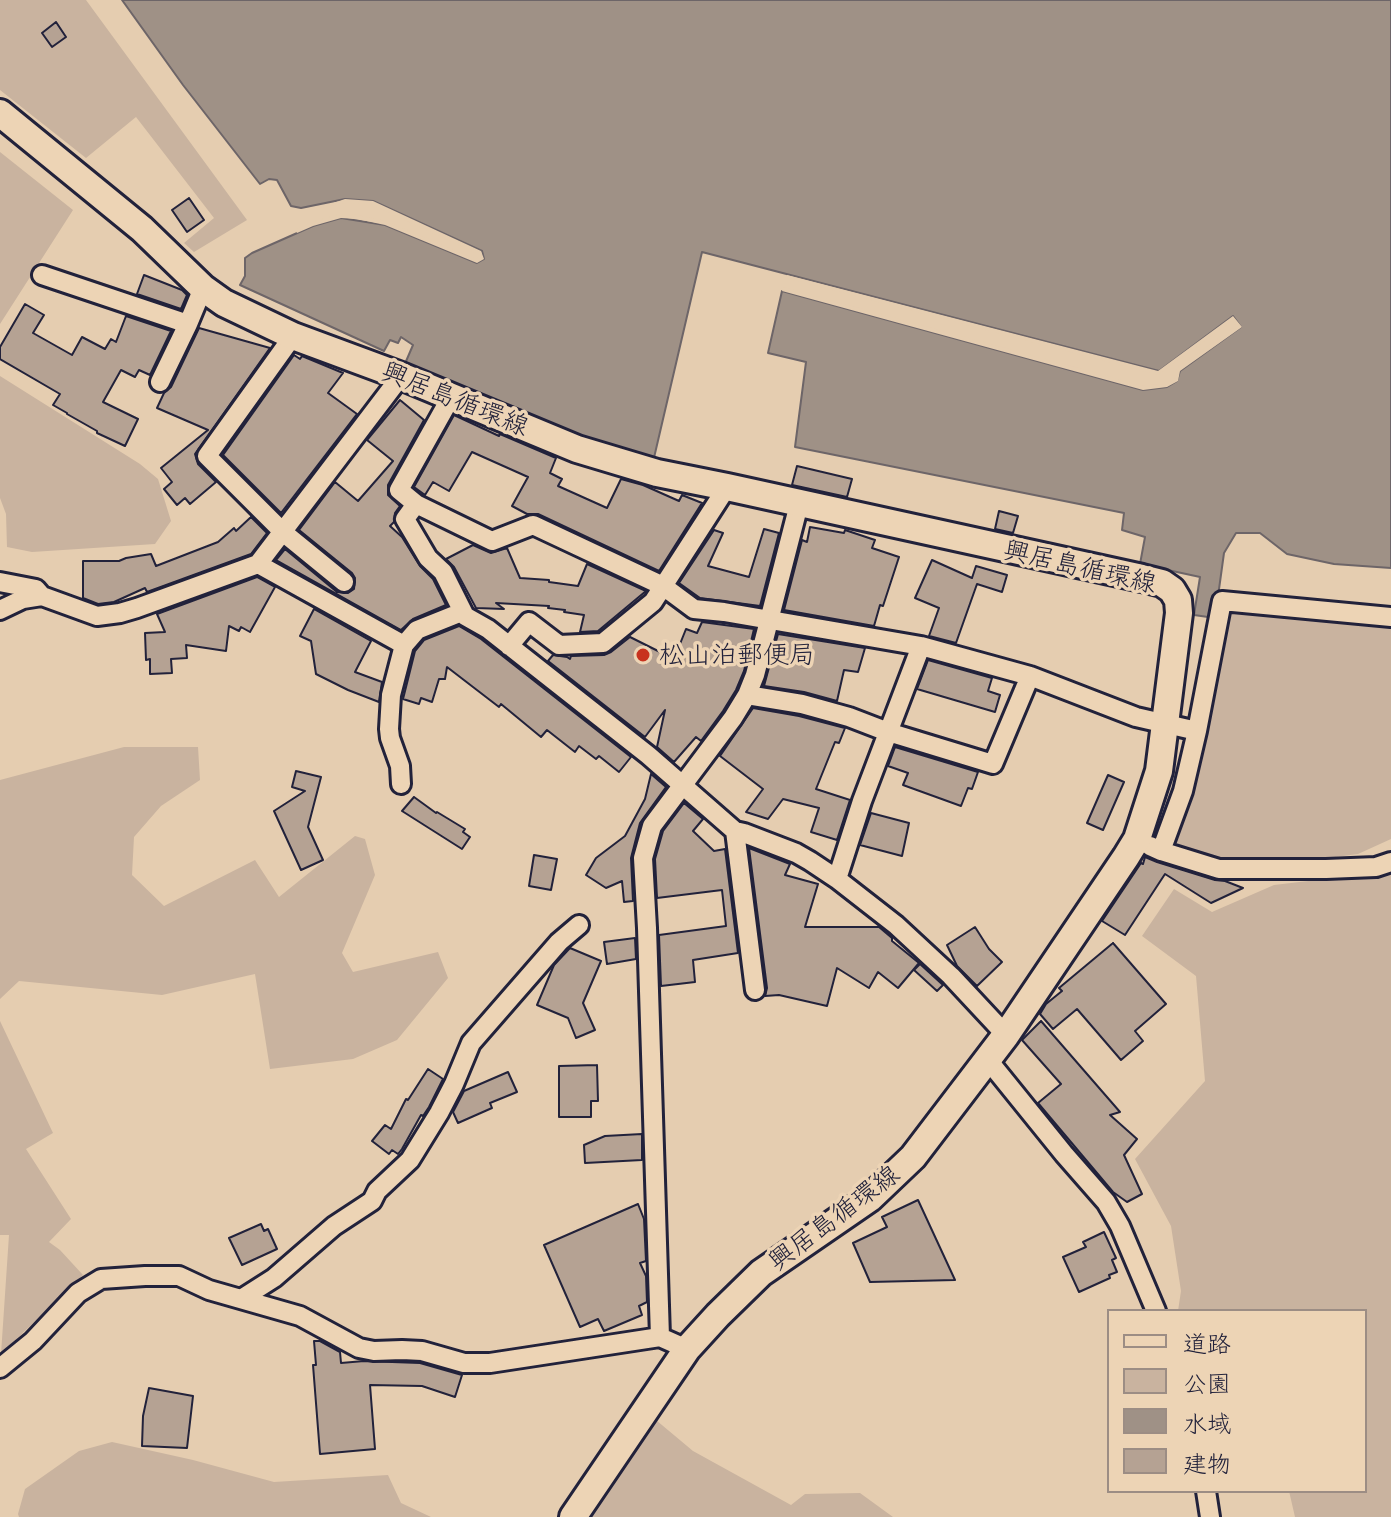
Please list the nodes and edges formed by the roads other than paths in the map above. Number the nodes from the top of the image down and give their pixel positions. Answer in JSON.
{"nodes":[{"id":1,"x":0,"y":113,"type":"edge"},
{"id":2,"x":42,"y":275,"type":"dead end"},
{"id":3,"x":203,"y":288,"type":"junction"},
{"id":4,"x":188,"y":324,"type":"junction"},
{"id":5,"x":293,"y":336,"type":"junction"},
{"id":6,"x":401,"y":376,"type":"junction"},
{"id":7,"x":160,"y":382,"type":"dead end"},
{"id":8,"x":451,"y":397,"type":"junction"},
{"id":9,"x":727,"y":487,"type":"junction"},
{"id":10,"x":416,"y":504,"type":"junction"},
{"id":11,"x":799,"y":504,"type":"junction"},
{"id":12,"x":284,"y":533,"type":"junction"},
{"id":13,"x":258,"y":564,"type":"junction"},
{"id":14,"x":0,"y":582,"type":"edge"},
{"id":15,"x":344,"y":582,"type":"dead end"},
{"id":16,"x":663,"y":586,"type":"junction"},
{"id":17,"x":42,"y":596,"type":"junction"},
{"id":18,"x":0,"y":610,"type":"edge"},
{"id":19,"x":462,"y":612,"type":"junction"},
{"id":20,"x":1391,"y":617,"type":"edge"},
{"id":21,"x":768,"y":620,"type":"junction"},
{"id":22,"x":404,"y":645,"type":"junction"},
{"id":23,"x":509,"y":646,"type":"junction"},
{"id":24,"x":921,"y":646,"type":"junction"},
{"id":25,"x":1030,"y":676,"type":"junction"},
{"id":26,"x":747,"y":695,"type":"junction"},
{"id":27,"x":1183,"y":728,"type":"junction"},
{"id":28,"x":888,"y":732,"type":"junction"},
{"id":29,"x":401,"y":784,"type":"dead end"},
{"id":30,"x":682,"y":784,"type":"junction"},
{"id":31,"x":735,"y":831,"type":"junction"},
{"id":32,"x":1137,"y":839,"type":"junction"},
{"id":33,"x":1391,"y":847,"type":"edge"},
{"id":34,"x":1161,"y":851,"type":"junction"},
{"id":35,"x":1391,"y":862,"type":"edge"},
{"id":36,"x":1345,"y":868,"type":"junction"},
{"id":37,"x":837,"y":879,"type":"junction"},
{"id":38,"x":579,"y":925,"type":"dead end"},
{"id":39,"x":755,"y":990,"type":"dead end"},
{"id":40,"x":1006,"y":1035,"type":"junction"},
{"id":41,"x":988,"y":1060,"type":"junction"},
{"id":42,"x":241,"y":1299,"type":"junction"},
{"id":43,"x":1155,"y":1309,"type":"edge"},
{"id":44,"x":660,"y":1337,"type":"junction"},
{"id":45,"x":687,"y":1349,"type":"junction"},
{"id":46,"x":0,"y":1368,"type":"edge"},
{"id":47,"x":1206,"y":1493,"type":"edge"},
{"id":48,"x":573,"y":1517,"type":"edge"},
{"id":49,"x":1210,"y":1517,"type":"edge"}],
"edges":[{"from":1,"to":3,"type":"main road","name":"興居島循環線"},
{"from":2,"to":4,"type":"street"},
{"from":3,"to":4,"type":"street"},
{"from":3,"to":5,"type":"main road","name":"興居島循環線"},
{"from":4,"to":7,"type":"street"},
{"from":5,"to":6,"type":"main road","name":"興居島循環線"},
{"from":5,"to":12,"type":"street"},
{"from":6,"to":8,"type":"main road","name":"興居島循環線"},
{"from":6,"to":12,"type":"street"},
{"from":8,"to":9,"type":"main road","name":"興居島循環線"},
{"from":8,"to":10,"type":"street"},
{"from":9,"to":11,"type":"main road","name":"興居島循環線"},
{"from":9,"to":16,"type":"street"},
{"from":10,"to":16,"type":"street"},
{"from":10,"to":19,"type":"street"},
{"from":11,"to":21,"type":"street"},
{"from":11,"to":27,"type":"main road","name":"興居島循環線"},
{"from":12,"to":13,"type":"street"},
{"from":12,"to":15,"type":"street"},
{"from":13,"to":17,"type":"street"},
{"from":13,"to":22,"type":"street"},
{"from":14,"to":17,"type":"street"},
{"from":16,"to":21,"type":"street"},
{"from":16,"to":23,"type":"street"},
{"from":17,"to":18,"type":"street"},
{"from":19,"to":22,"type":"street"},
{"from":19,"to":23,"type":"street"},
{"from":20,"to":27,"type":"street"},
{"from":21,"to":24,"type":"street"},
{"from":21,"to":26,"type":"street"},
{"from":22,"to":29,"type":"street"},
{"from":23,"to":30,"type":"street"},
{"from":24,"to":25,"type":"street"},
{"from":24,"to":28,"type":"street"},
{"from":25,"to":27,"type":"street"},
{"from":25,"to":28,"type":"street"},
{"from":26,"to":28,"type":"street"},
{"from":26,"to":30,"type":"street"},
{"from":27,"to":32,"type":"main road","name":"興居島循環線"},
{"from":27,"to":34,"type":"street"},
{"from":28,"to":37,"type":"street"},
{"from":30,"to":31,"type":"street"},
{"from":30,"to":44,"type":"street"},
{"from":31,"to":37,"type":"street"},
{"from":31,"to":39,"type":"street"},
{"from":32,"to":34,"type":"street"},
{"from":32,"to":40,"type":"main road","name":"興居島循環線"},
{"from":33,"to":36,"type":"street"},
{"from":34,"to":36,"type":"street"},
{"from":35,"to":36,"type":"street"},
{"from":37,"to":40,"type":"street"},
{"from":38,"to":42,"type":"street"},
{"from":40,"to":41,"type":"main road","name":"興居島循環線"},
{"from":41,"to":43,"type":"street"},
{"from":41,"to":45,"type":"main road","name":"興居島循環線"},
{"from":42,"to":44,"type":"street"},
{"from":42,"to":46,"type":"street"},
{"from":44,"to":45,"type":"street"},
{"from":45,"to":48,"type":"main road","name":"興居島循環線"},
{"from":47,"to":49,"type":"street"}]}
